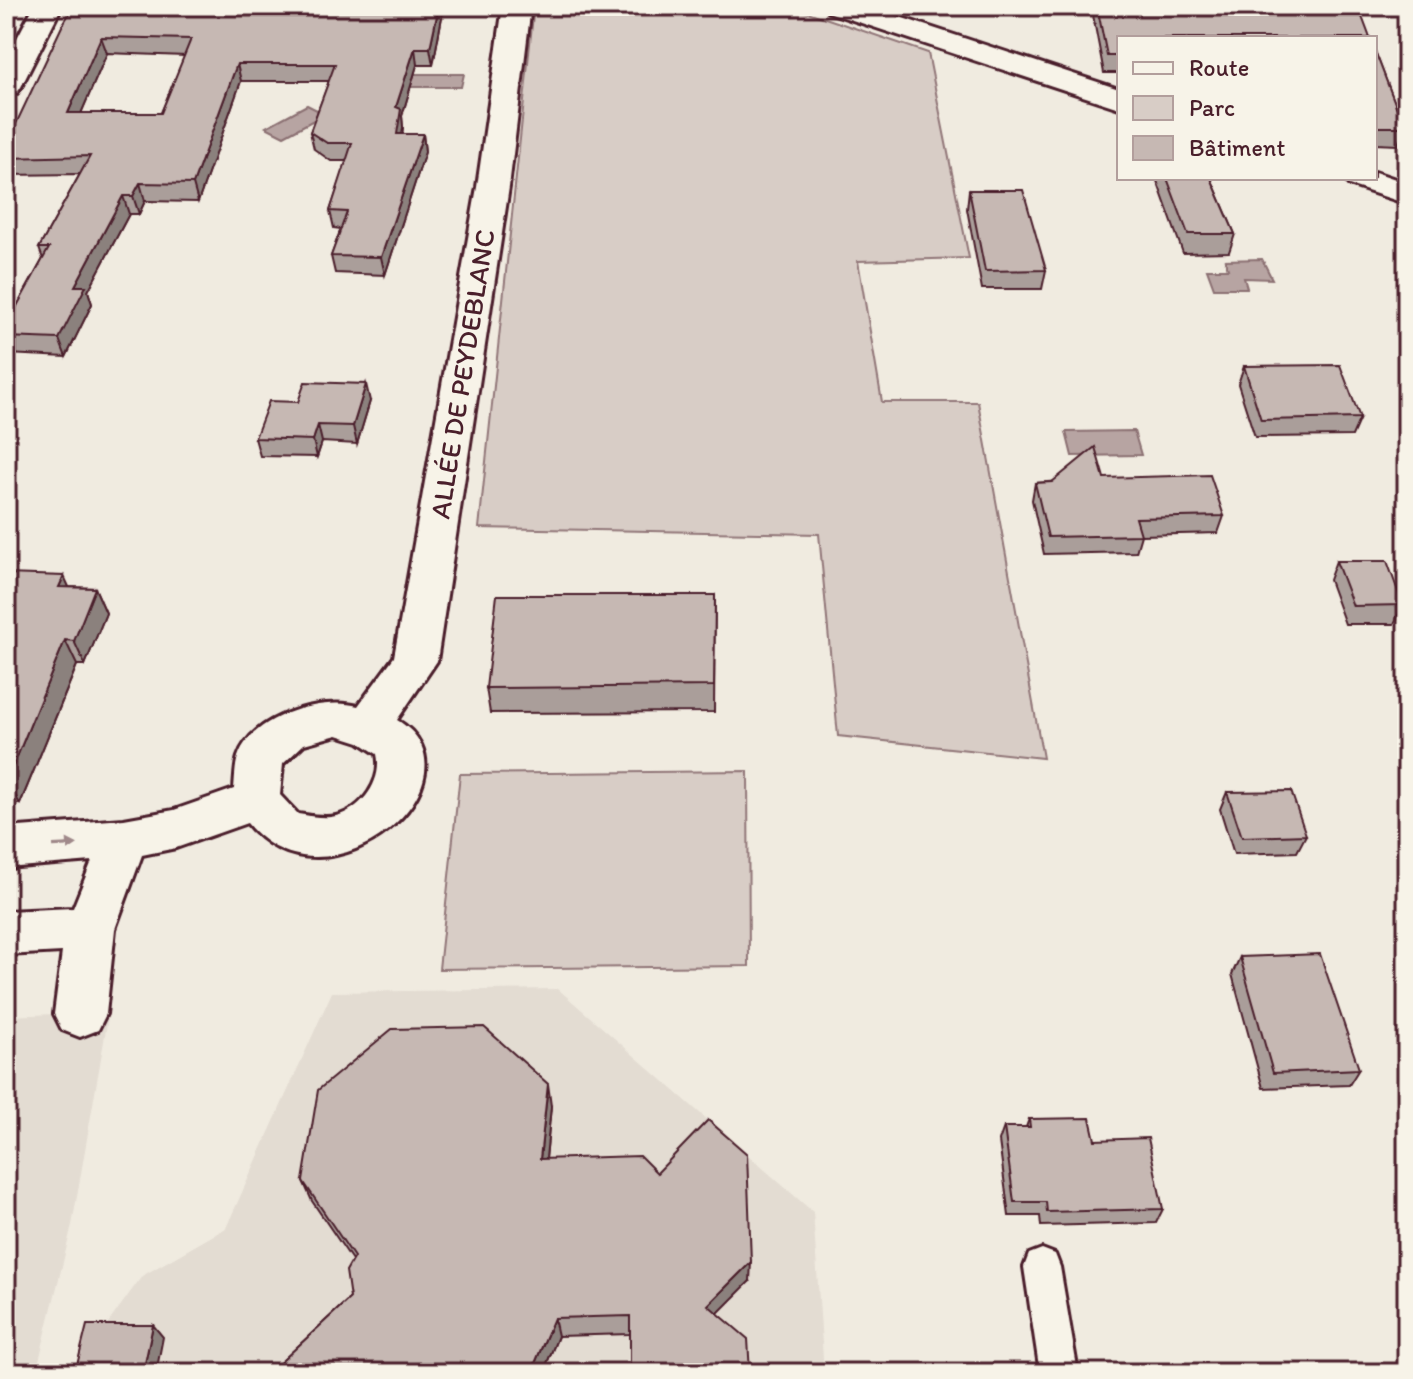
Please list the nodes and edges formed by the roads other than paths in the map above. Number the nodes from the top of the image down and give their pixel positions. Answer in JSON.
{"nodes":[{"id":1,"x":48,"y":6,"type":"edge"},
{"id":2,"x":517,"y":6,"type":"edge"},
{"id":3,"x":838,"y":6,"type":"edge"},
{"id":4,"x":6,"y":87,"type":"edge"},
{"id":5,"x":1117,"y":98,"type":"edge"},
{"id":6,"x":1366,"y":180,"type":"edge"},
{"id":7,"x":1407,"y":194,"type":"edge"},
{"id":8,"x":368,"y":727,"type":"junction"},
{"id":9,"x":256,"y":800,"type":"junction"},
{"id":10,"x":124,"y":839,"type":"junction"},
{"id":11,"x":6,"y":848,"type":"edge"},
{"id":12,"x":90,"y":929,"type":"junction"},
{"id":13,"x":6,"y":933,"type":"edge"},
{"id":14,"x":80,"y":1014,"type":"dead end"},
{"id":15,"x":1042,"y":1267,"type":"dead end"},
{"id":16,"x":1059,"y":1373,"type":"edge"}],
"edges":[{"from":1,"to":4,"type":"street"},
{"from":2,"to":8,"type":"street","name":"ALLÉE DE PEYDEBLANC"},
{"from":3,"to":5,"type":"street"},
{"from":6,"to":7,"type":"street"},
{"from":8,"to":9,"type":"street"},
{"from":8,"to":9,"type":"street"},
{"from":9,"to":10,"type":"street"},
{"from":11,"to":10,"type":"street","one_way":true},
{"from":10,"to":12,"type":"street"},
{"from":12,"to":13,"type":"street"},
{"from":12,"to":14,"type":"street"},
{"from":15,"to":16,"type":"lane"}]}
